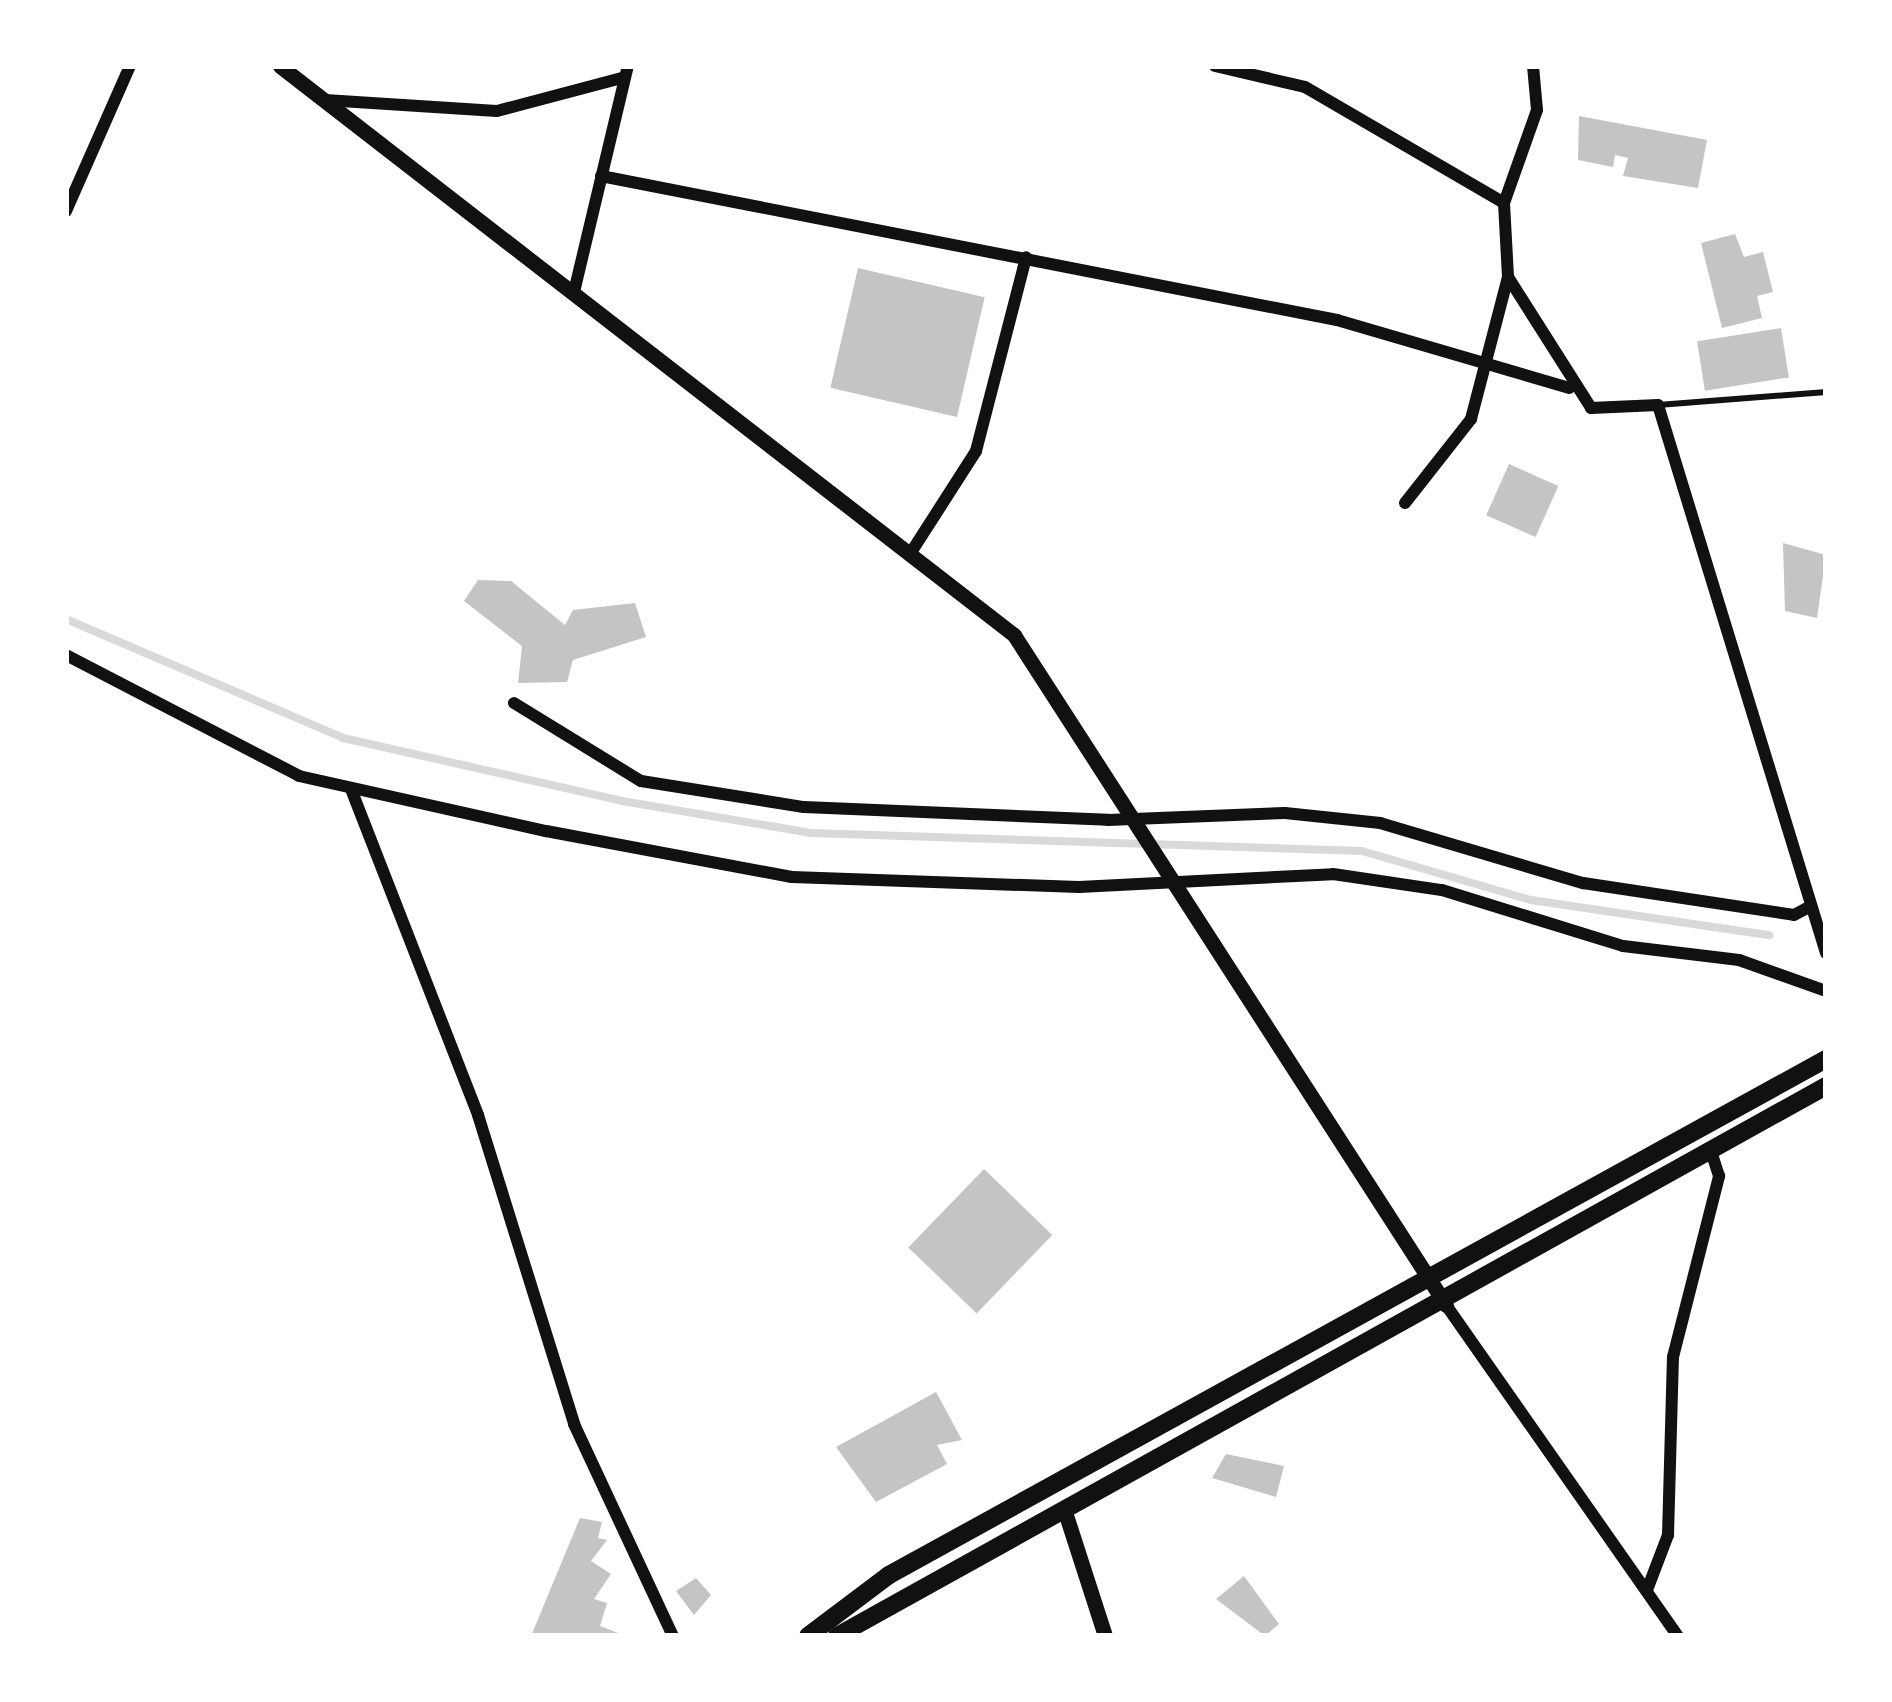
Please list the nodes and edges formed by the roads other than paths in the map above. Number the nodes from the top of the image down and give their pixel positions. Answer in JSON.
{"nodes":[{"id":1,"x":130,"y":66,"type":"edge"},
{"id":2,"x":280,"y":66,"type":"edge"},
{"id":3,"x":1215,"y":66,"type":"edge"},
{"id":4,"x":1533,"y":66,"type":"edge"},
{"id":5,"x":625,"y":72,"type":"edge"},
{"id":6,"x":325,"y":100,"type":"junction"},
{"id":7,"x":601,"y":176,"type":"junction"},
{"id":8,"x":1504,"y":203,"type":"junction"},
{"id":9,"x":66,"y":211,"type":"edge"},
{"id":10,"x":1026,"y":257,"type":"junction"},
{"id":11,"x":1508,"y":277,"type":"junction"},
{"id":12,"x":574,"y":292,"type":"junction"},
{"id":13,"x":1480,"y":364,"type":"junction"},
{"id":14,"x":1569,"y":388,"type":"junction"},
{"id":15,"x":1826,"y":392,"type":"edge"},
{"id":16,"x":1658,"y":405,"type":"junction"},
{"id":17,"x":1405,"y":503,"type":"dead end"},
{"id":18,"x":910,"y":554,"type":"junction"},
{"id":19,"x":66,"y":655,"type":"edge"},
{"id":20,"x":514,"y":703,"type":"dead end"},
{"id":21,"x":350,"y":789,"type":"junction"},
{"id":22,"x":1132,"y":821,"type":"junction"},
{"id":23,"x":1178,"y":881,"type":"junction"},
{"id":24,"x":1819,"y":905,"type":"edge"},
{"id":25,"x":1824,"y":946,"type":"edge"},
{"id":26,"x":1826,"y":991,"type":"edge"},
{"id":27,"x":1826,"y":1059,"type":"edge"},
{"id":28,"x":1826,"y":1086,"type":"edge"},
{"id":29,"x":1713,"y":1158,"type":"junction"},
{"id":30,"x":1431,"y":1277,"type":"junction"},
{"id":31,"x":1446,"y":1304,"type":"junction"},
{"id":32,"x":1066,"y":1515,"type":"junction"},
{"id":33,"x":1647,"y":1590,"type":"junction"},
{"id":34,"x":673,"y":1636,"type":"edge"},
{"id":35,"x":808,"y":1636,"type":"edge"},
{"id":36,"x":837,"y":1636,"type":"edge"},
{"id":37,"x":1105,"y":1636,"type":"edge"},
{"id":38,"x":1678,"y":1636,"type":"edge"}],
"edges":[{"from":1,"to":9,"type":"street"},
{"from":2,"to":6,"type":"street"},
{"from":3,"to":8,"type":"street"},
{"from":4,"to":8,"type":"street"},
{"from":5,"to":6,"type":"street"},
{"from":5,"to":7,"type":"street"},
{"from":6,"to":12,"type":"street"},
{"from":7,"to":10,"type":"street"},
{"from":7,"to":12,"type":"street"},
{"from":8,"to":11,"type":"street"},
{"from":10,"to":13,"type":"street"},
{"from":10,"to":18,"type":"street"},
{"from":11,"to":13,"type":"street"},
{"from":11,"to":14,"type":"street"},
{"from":12,"to":18,"type":"street"},
{"from":13,"to":14,"type":"street"},
{"from":13,"to":17,"type":"street"},
{"from":14,"to":16,"type":"street"},
{"from":15,"to":16,"type":"lane"},
{"from":16,"to":24,"type":"street"},
{"from":18,"to":22,"type":"street"},
{"from":19,"to":21,"type":"street"},
{"from":20,"to":22,"type":"street"},
{"from":21,"to":23,"type":"street"},
{"from":21,"to":34,"type":"street"},
{"from":22,"to":23,"type":"street"},
{"from":22,"to":24,"type":"street"},
{"from":23,"to":26,"type":"street"},
{"from":23,"to":30,"type":"street"},
{"from":24,"to":25,"type":"street"},
{"from":27,"to":30,"type":"main road"},
{"from":28,"to":29,"type":"main road"},
{"from":29,"to":31,"type":"main road"},
{"from":29,"to":33,"type":"street"},
{"from":30,"to":31,"type":"street"},
{"from":30,"to":35,"type":"main road"},
{"from":31,"to":32,"type":"main road"},
{"from":31,"to":33,"type":"street"},
{"from":32,"to":36,"type":"main road"},
{"from":32,"to":37,"type":"street"},
{"from":33,"to":38,"type":"street"}]}
